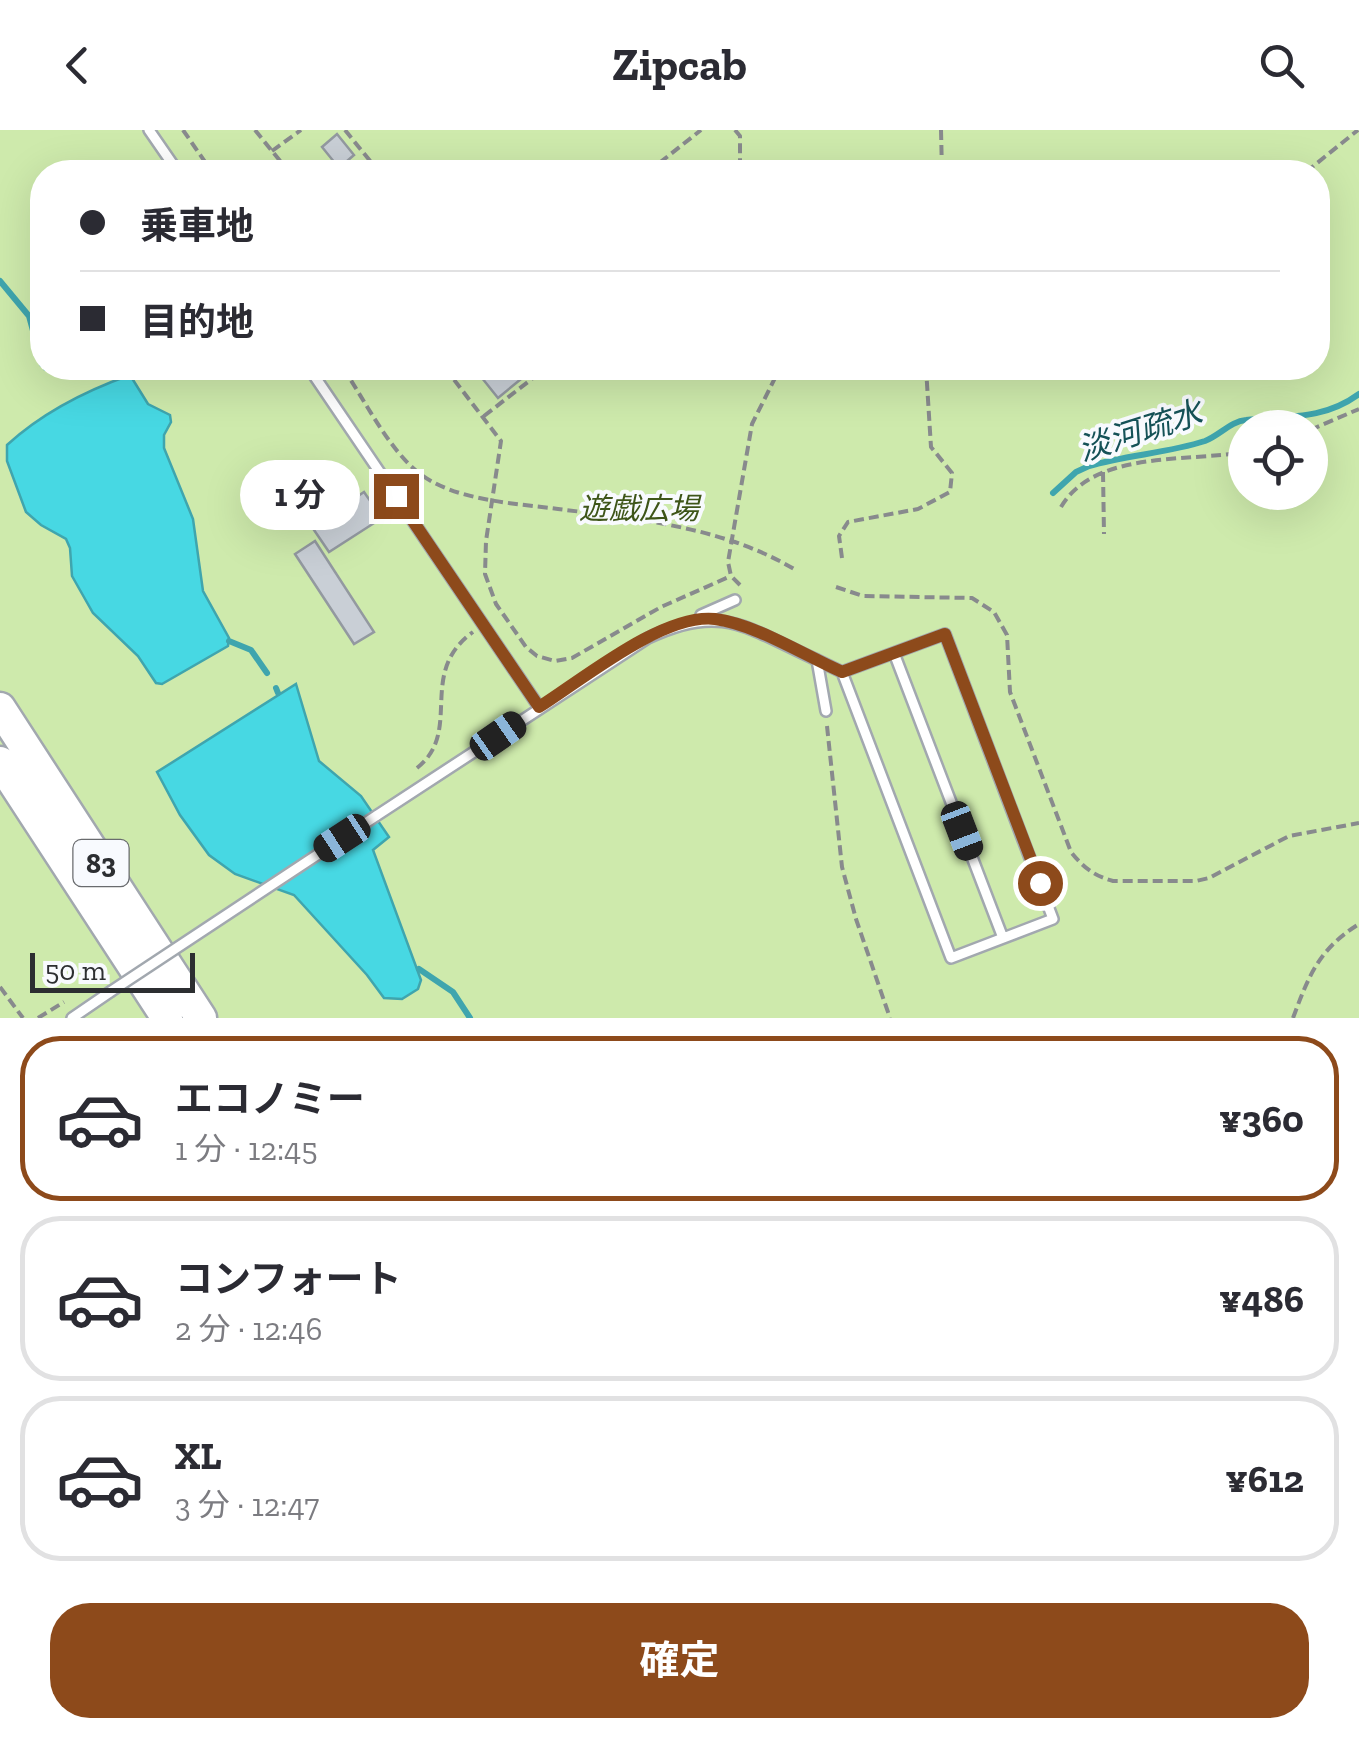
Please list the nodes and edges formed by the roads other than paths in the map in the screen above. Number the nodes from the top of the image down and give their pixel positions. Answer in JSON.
{"nodes":[{"id":1,"x":149,"y":130,"type":"edge"},
{"id":2,"x":170,"y":160,"type":"edge"},
{"id":3,"x":317,"y":380,"type":"edge"},
{"id":4,"x":736,"y":600,"type":"dead end"},
{"id":5,"x":684,"y":623,"type":"junction"},
{"id":6,"x":894,"y":653,"type":"junction"},
{"id":7,"x":817,"y":660,"type":"junction"},
{"id":8,"x":842,"y":672,"type":"junction"},
{"id":9,"x":539,"y":707,"type":"junction"},
{"id":10,"x":0,"y":708,"type":"edge"},
{"id":11,"x":826,"y":711,"type":"road end"},
{"id":12,"x":0,"y":762,"type":"edge"},
{"id":13,"x":1003,"y":938,"type":"junction"},
{"id":14,"x":72,"y":1018,"type":"edge"},
{"id":15,"x":167,"y":1018,"type":"edge"},
{"id":16,"x":202,"y":1018,"type":"edge"}],
"edges":[{"from":1,"to":2,"type":"lane"},
{"from":3,"to":9,"type":"lane"},
{"from":4,"to":5,"type":"lane"},
{"from":5,"to":7,"type":"lane"},
{"from":5,"to":9,"type":"lane"},
{"from":6,"to":8,"type":"lane"},
{"from":6,"to":13,"type":"lane"},
{"from":6,"to":13,"type":"lane"},
{"from":7,"to":8,"type":"lane"},
{"from":7,"to":11,"type":"lane"},
{"from":8,"to":13,"type":"lane"},
{"from":9,"to":14,"type":"lane","bridge":true},
{"from":10,"to":16,"type":"main road","number":"83"},
{"from":12,"to":15,"type":"main road","number":"83"}]}
